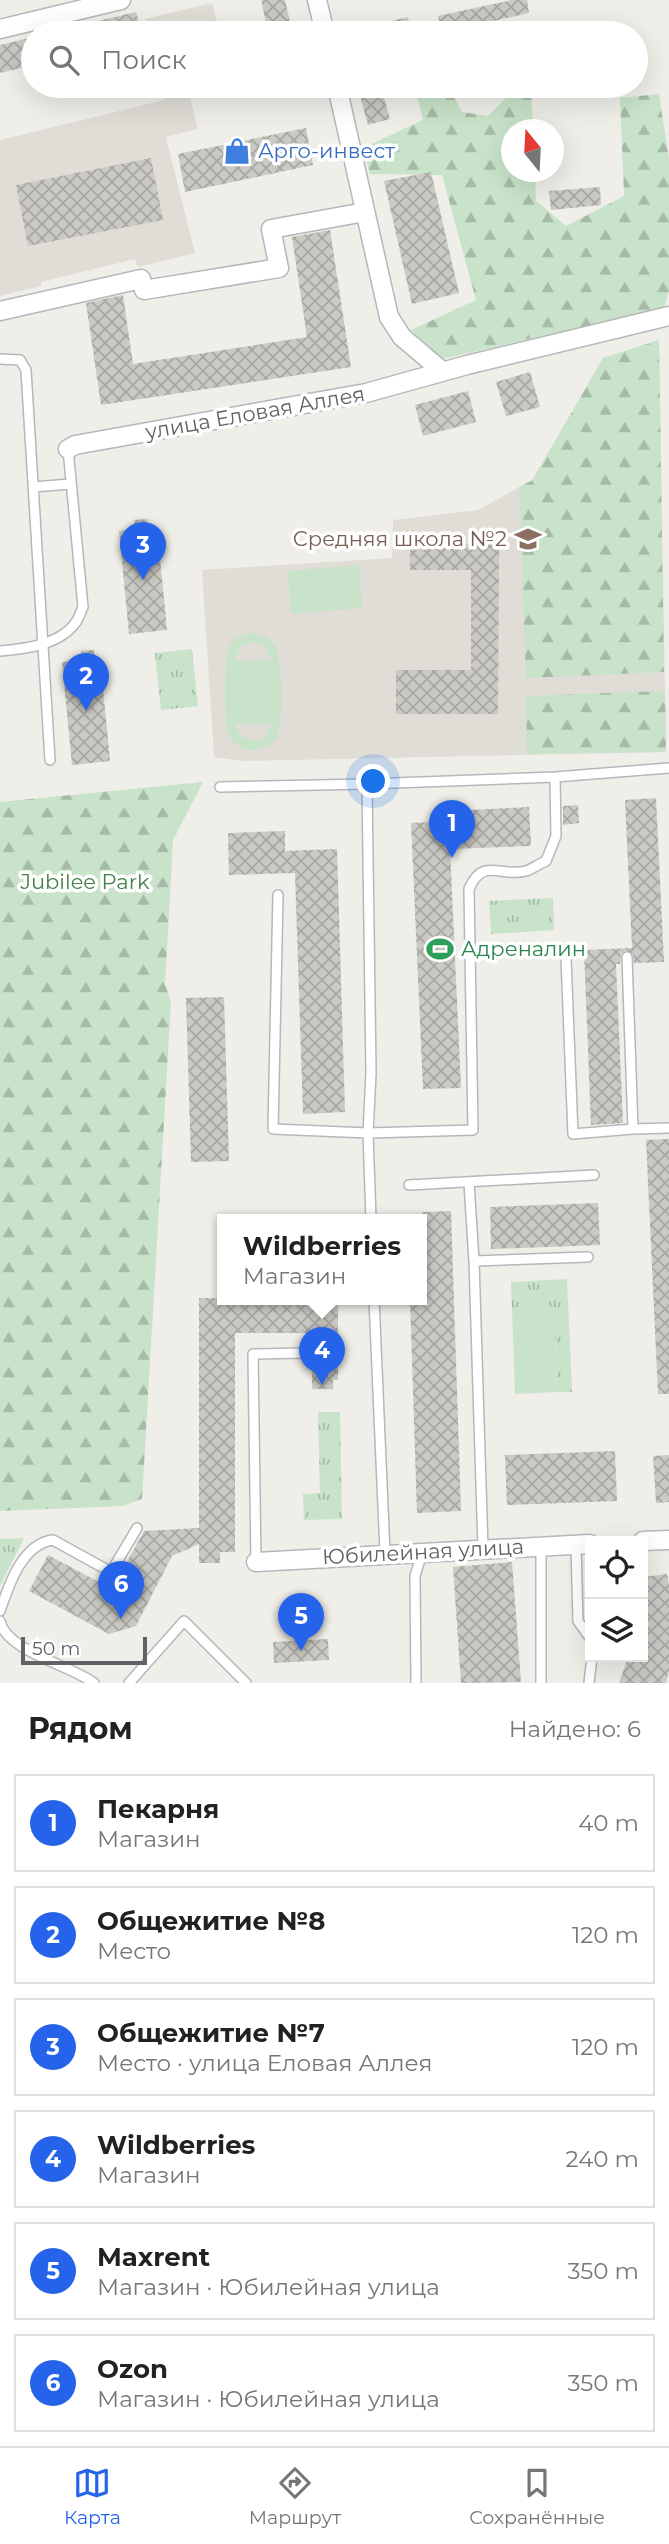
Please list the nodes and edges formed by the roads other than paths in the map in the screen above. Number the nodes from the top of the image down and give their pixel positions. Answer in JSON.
{"nodes":[{"id":1,"x":121,"y":0,"type":"edge"},
{"id":2,"x":317,"y":0,"type":"edge"},
{"id":3,"x":33,"y":21,"type":"edge"},
{"id":4,"x":322,"y":21,"type":"edge"},
{"id":5,"x":21,"y":24,"type":"edge"},
{"id":6,"x":0,"y":29,"type":"edge"},
{"id":7,"x":340,"y":98,"type":"edge"},
{"id":8,"x":365,"y":212,"type":"junction"},
{"id":9,"x":0,"y":311,"type":"edge"},
{"id":10,"x":669,"y":316,"type":"edge"},
{"id":11,"x":0,"y":359,"type":"edge"},
{"id":12,"x":442,"y":371,"type":"junction"},
{"id":13,"x":68,"y":449,"type":"joint"},
{"id":14,"x":70,"y":484,"type":"junction"},
{"id":15,"x":33,"y":487,"type":"junction"},
{"id":16,"x":43,"y":644,"type":"junction"},
{"id":17,"x":0,"y":651,"type":"edge"},
{"id":18,"x":50,"y":760,"type":"dead end"},
{"id":19,"x":669,"y":768,"type":"edge"},
{"id":20,"x":555,"y":776,"type":"junction"},
{"id":21,"x":367,"y":784,"type":"junction"},
{"id":22,"x":220,"y":787,"type":"dead end"},
{"id":23,"x":278,"y":895,"type":"dead end"},
{"id":24,"x":626,"y":957,"type":"dead end"},
{"id":25,"x":566,"y":958,"type":"dead end"},
{"id":26,"x":669,"y":1128,"type":"edge"},
{"id":27,"x":633,"y":1129,"type":"junction"},
{"id":28,"x":368,"y":1133,"type":"junction"},
{"id":29,"x":594,"y":1175,"type":"dead end"},
{"id":30,"x":469,"y":1183,"type":"junction"},
{"id":31,"x":409,"y":1185,"type":"dead end"},
{"id":32,"x":371,"y":1214,"type":"edge"},
{"id":33,"x":588,"y":1257,"type":"dead end"},
{"id":34,"x":474,"y":1261,"type":"junction"},
{"id":35,"x":374,"y":1305,"type":"edge"},
{"id":36,"x":305,"y":1353,"type":"dead end"},
{"id":37,"x":137,"y":1528,"type":"dead end"},
{"id":38,"x":669,"y":1540,"type":"edge"},
{"id":39,"x":648,"y":1541,"type":"edge"},
{"id":40,"x":583,"y":1544,"type":"edge"},
{"id":41,"x":541,"y":1546,"type":"junction"},
{"id":42,"x":483,"y":1549,"type":"junction"},
{"id":43,"x":423,"y":1552,"type":"junction"},
{"id":44,"x":385,"y":1553,"type":"junction"},
{"id":45,"x":256,"y":1562,"type":"joint"},
{"id":46,"x":0,"y":1611,"type":"edge"},
{"id":47,"x":0,"y":1621,"type":"edge"},
{"id":48,"x":585,"y":1630,"type":"edge"},
{"id":49,"x":592,"y":1662,"type":"edge"},
{"id":50,"x":94,"y":1683,"type":"edge"},
{"id":51,"x":129,"y":1683,"type":"edge"},
{"id":52,"x":246,"y":1683,"type":"edge"},
{"id":53,"x":416,"y":1683,"type":"edge"},
{"id":54,"x":541,"y":1683,"type":"edge"},
{"id":55,"x":589,"y":1683,"type":"edge"}],
"edges":[{"from":1,"to":3,"type":"street"},
{"from":2,"to":4,"type":"street"},
{"from":5,"to":6,"type":"street"},
{"from":7,"to":8,"type":"street"},
{"from":8,"to":9,"type":"street"},
{"from":8,"to":12,"type":"street"},
{"from":10,"to":12,"type":"street","name":"улица Еловая Аллея"},
{"from":11,"to":15,"type":"lane"},
{"from":12,"to":13,"type":"street","name":"улица Еловая Аллея"},
{"from":13,"to":14,"type":"lane"},
{"from":14,"to":15,"type":"lane"},
{"from":14,"to":16,"type":"lane"},
{"from":15,"to":16,"type":"lane"},
{"from":16,"to":17,"type":"lane"},
{"from":16,"to":18,"type":"lane"},
{"from":19,"to":20,"type":"lane"},
{"from":20,"to":21,"type":"lane"},
{"from":20,"to":28,"type":"lane"},
{"from":21,"to":22,"type":"lane"},
{"from":21,"to":28,"type":"lane"},
{"from":23,"to":28,"type":"lane"},
{"from":24,"to":27,"type":"lane"},
{"from":25,"to":27,"type":"lane"},
{"from":26,"to":27,"type":"lane"},
{"from":28,"to":32,"type":"lane"},
{"from":29,"to":30,"type":"lane"},
{"from":30,"to":31,"type":"lane"},
{"from":30,"to":34,"type":"lane"},
{"from":33,"to":34,"type":"lane"},
{"from":34,"to":42,"type":"lane"},
{"from":35,"to":44,"type":"lane"},
{"from":36,"to":45,"type":"lane"},
{"from":37,"to":46,"type":"lane"},
{"from":38,"to":39,"type":"street"},
{"from":40,"to":41,"type":"street","name":"Юбилейная улица"},
{"from":40,"to":48,"type":"lane"},
{"from":41,"to":42,"type":"street","name":"Юбилейная улица"},
{"from":41,"to":54,"type":"lane"},
{"from":42,"to":43,"type":"street","name":"Юбилейная улица"},
{"from":43,"to":44,"type":"street","name":"Юбилейная улица"},
{"from":43,"to":53,"type":"lane"},
{"from":44,"to":45,"type":"street","name":"Юбилейная улица"},
{"from":47,"to":50,"type":"lane"},
{"from":49,"to":55,"type":"lane"},
{"from":51,"to":52,"type":"lane"}]}
